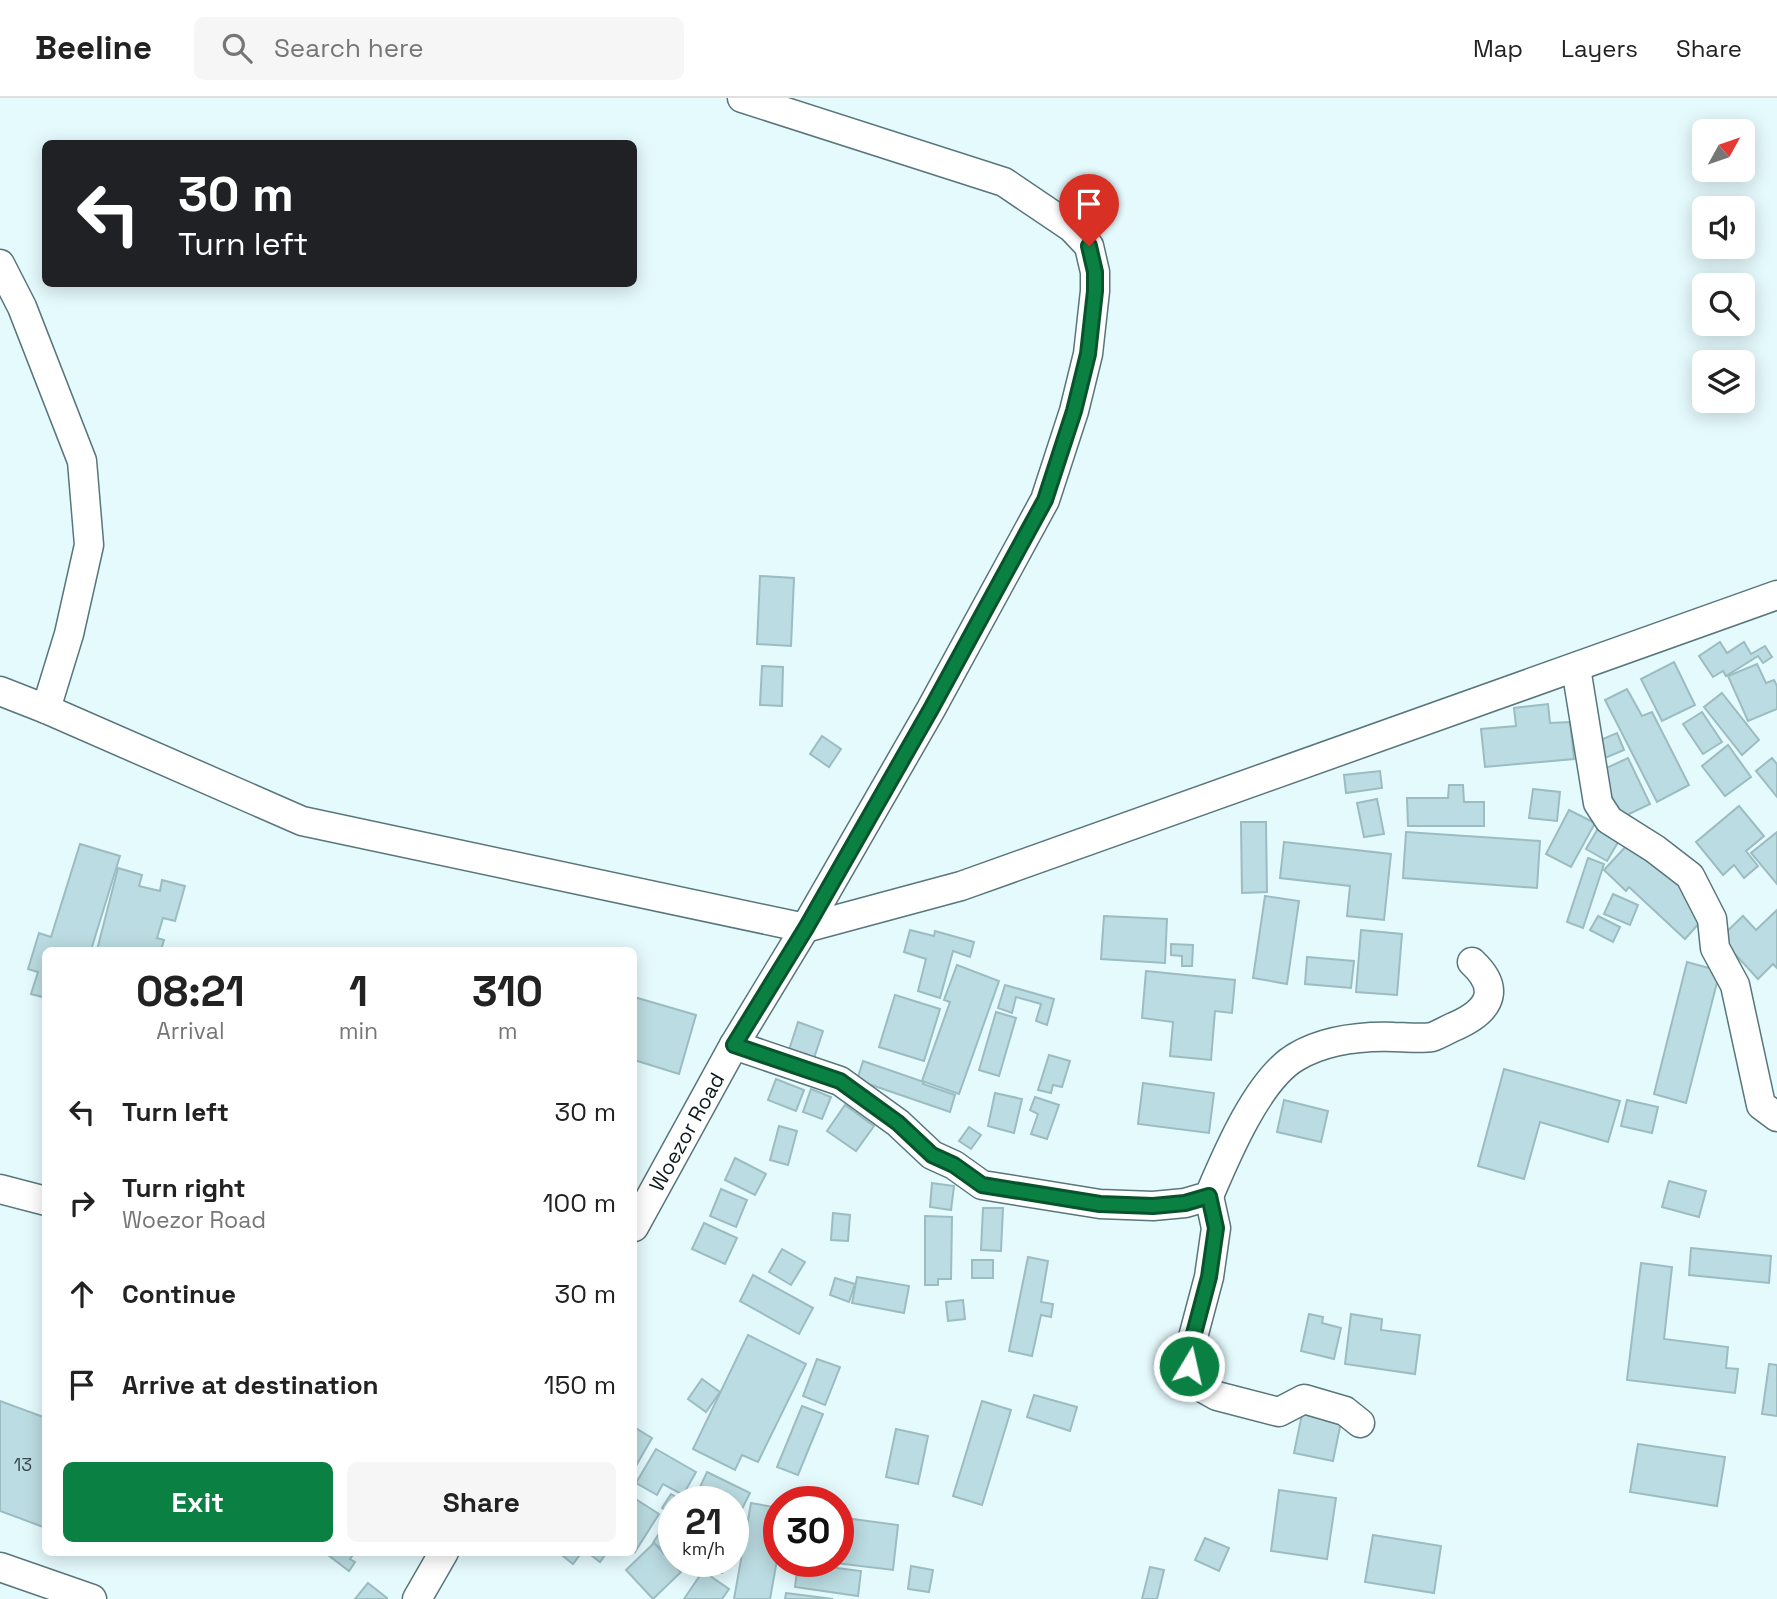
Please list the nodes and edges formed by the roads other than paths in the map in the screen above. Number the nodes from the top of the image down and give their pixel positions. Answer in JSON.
{"nodes":[{"id":1,"x":742,"y":98,"type":"edge"},
{"id":2,"x":0,"y":264,"type":"edge"},
{"id":3,"x":1777,"y":595,"type":"edge"},
{"id":4,"x":1576,"y":668,"type":"junction"},
{"id":5,"x":0,"y":691,"type":"edge"},
{"id":6,"x":46,"y":709,"type":"junction"},
{"id":7,"x":806,"y":928,"type":"junction"},
{"id":8,"x":1472,"y":962,"type":"dead end"},
{"id":9,"x":734,"y":1045,"type":"junction"},
{"id":10,"x":1777,"y":1117,"type":"edge"},
{"id":11,"x":0,"y":1189,"type":"edge"},
{"id":12,"x":1209,"y":1196,"type":"junction"},
{"id":13,"x":42,"y":1199,"type":"edge"},
{"id":14,"x":637,"y":1222,"type":"edge"},
{"id":15,"x":1360,"y":1423,"type":"dead end"},
{"id":16,"x":442,"y":1556,"type":"edge"},
{"id":17,"x":0,"y":1567,"type":"edge"},
{"id":18,"x":92,"y":1599,"type":"edge"},
{"id":19,"x":417,"y":1599,"type":"edge"}],
"edges":[{"from":1,"to":7,"type":"street","name":"Woezor Road"},
{"from":2,"to":6,"type":"street"},
{"from":3,"to":4,"type":"street"},
{"from":4,"to":7,"type":"street"},
{"from":4,"to":10,"type":"street"},
{"from":5,"to":6,"type":"street"},
{"from":6,"to":7,"type":"street"},
{"from":7,"to":9,"type":"street","name":"Woezor Road"},
{"from":8,"to":12,"type":"street"},
{"from":9,"to":12,"type":"street"},
{"from":9,"to":14,"type":"street","name":"Woezor Road"},
{"from":11,"to":13,"type":"street"},
{"from":12,"to":15,"type":"street"},
{"from":16,"to":19,"type":"street"},
{"from":17,"to":18,"type":"street"}]}
